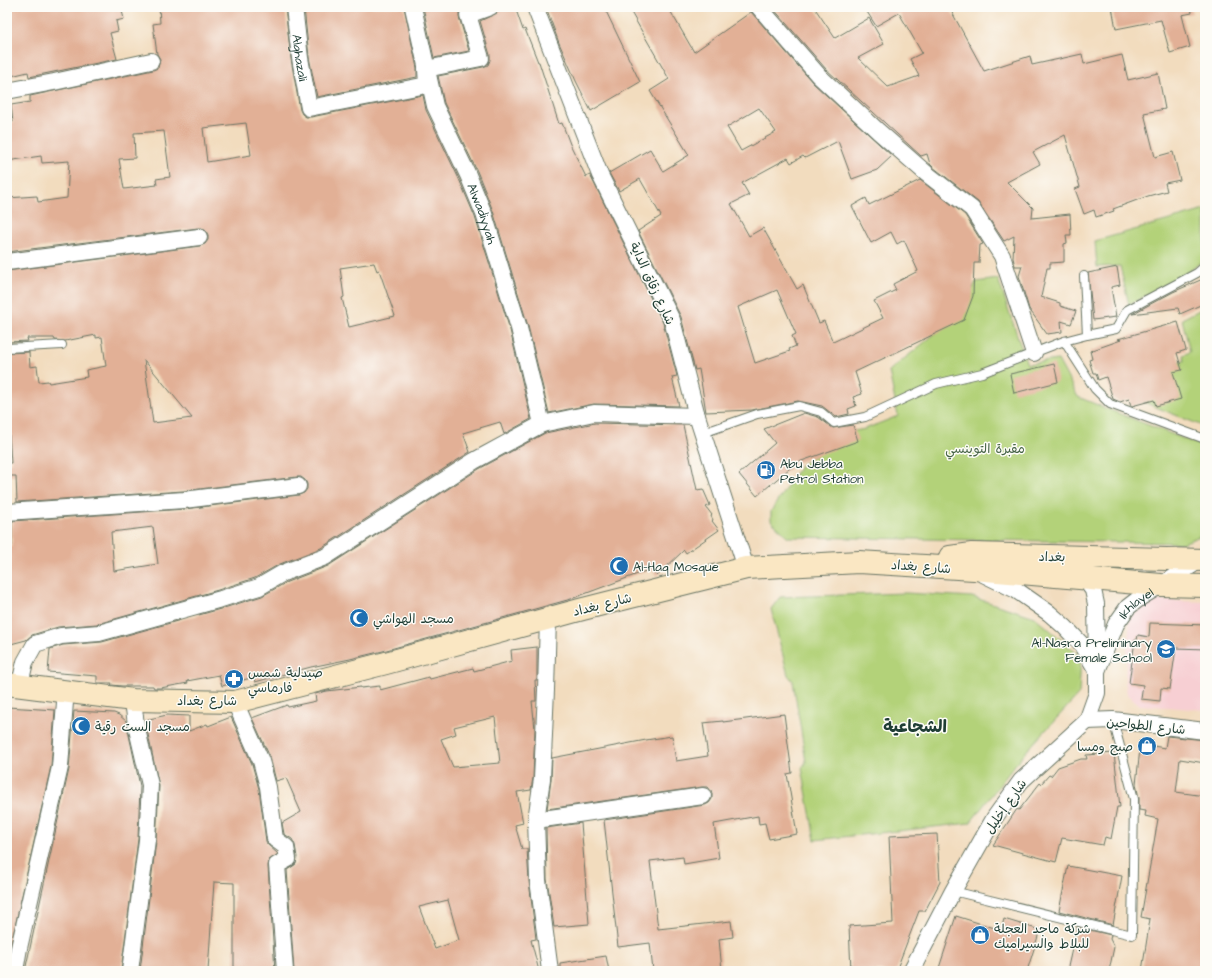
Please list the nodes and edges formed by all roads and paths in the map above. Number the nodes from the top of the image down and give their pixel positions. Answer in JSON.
{"nodes":[{"id":1,"x":294,"y":7,"type":"edge"},
{"id":2,"x":413,"y":7,"type":"edge"},
{"id":3,"x":490,"y":7,"type":"edge"},
{"id":4,"x":535,"y":7,"type":"edge"},
{"id":5,"x":759,"y":7,"type":"edge"},
{"id":6,"x":151,"y":61,"type":"dead end"},
{"id":7,"x":426,"y":69,"type":"junction"},
{"id":8,"x":7,"y":91,"type":"edge"},
{"id":9,"x":199,"y":237,"type":"dead end"},
{"id":10,"x":7,"y":262,"type":"edge"},
{"id":11,"x":1205,"y":266,"type":"edge"},
{"id":12,"x":1084,"y":276,"type":"dead end"},
{"id":13,"x":1087,"y":335,"type":"junction"},
{"id":14,"x":1064,"y":341,"type":"junction"},
{"id":15,"x":62,"y":345,"type":"dead end"},
{"id":16,"x":7,"y":348,"type":"edge"},
{"id":17,"x":1034,"y":353,"type":"junction"},
{"id":18,"x":697,"y":416,"type":"junction"},
{"id":19,"x":542,"y":424,"type":"junction"},
{"id":20,"x":703,"y":433,"type":"junction"},
{"id":21,"x":1205,"y":439,"type":"edge"},
{"id":22,"x":298,"y":486,"type":"dead end"},
{"id":23,"x":7,"y":512,"type":"edge"},
{"id":24,"x":1204,"y":559,"type":"edge"},
{"id":25,"x":899,"y":564,"type":"junction"},
{"id":26,"x":746,"y":568,"type":"junction"},
{"id":27,"x":974,"y":569,"type":"junction"},
{"id":28,"x":1084,"y":578,"type":"junction"},
{"id":29,"x":1161,"y":585,"type":"junction"},
{"id":30,"x":1205,"y":586,"type":"edge"},
{"id":31,"x":548,"y":618,"type":"junction"},
{"id":32,"x":1097,"y":671,"type":"junction"},
{"id":33,"x":14,"y":684,"type":"edge"},
{"id":34,"x":64,"y":691,"type":"junction"},
{"id":35,"x":133,"y":700,"type":"junction"},
{"id":36,"x":235,"y":702,"type":"junction"},
{"id":37,"x":1113,"y":720,"type":"junction"},
{"id":38,"x":1087,"y":721,"type":"junction"},
{"id":39,"x":1205,"y":731,"type":"edge"},
{"id":40,"x":703,"y":796,"type":"dead end"},
{"id":41,"x":536,"y":820,"type":"junction"},
{"id":42,"x":953,"y":891,"type":"junction"},
{"id":43,"x":15,"y":971,"type":"edge"},
{"id":44,"x":130,"y":971,"type":"edge"},
{"id":45,"x":285,"y":971,"type":"edge"},
{"id":46,"x":550,"y":971,"type":"edge"},
{"id":47,"x":911,"y":971,"type":"edge"}],
"edges":[{"from":1,"to":7,"type":"street","name":"Alghazali"},
{"from":2,"to":7,"type":"street","name":"Alwadiyyah"},
{"from":3,"to":7,"type":"street"},
{"from":4,"to":18,"type":"street","name":"شارع زقاق الداية"},
{"from":5,"to":17,"type":"street"},
{"from":6,"to":8,"type":"street"},
{"from":7,"to":19,"type":"street","name":"Alwadiyyah"},
{"from":9,"to":10,"type":"street"},
{"from":11,"to":13,"type":"lane"},
{"from":12,"to":13,"type":"lane"},
{"from":13,"to":14,"type":"lane"},
{"from":14,"to":17,"type":"lane"},
{"from":14,"to":21,"type":"lane"},
{"from":15,"to":16,"type":"lane"},
{"from":17,"to":20,"type":"lane"},
{"from":18,"to":19,"type":"street"},
{"from":18,"to":20,"type":"street","name":"شارع زقاق الداية"},
{"from":19,"to":33,"type":"street"},
{"from":20,"to":26,"type":"street","name":"شارع زقاق الداية"},
{"from":22,"to":23,"type":"street"},
{"from":24,"to":25,"type":"main road","name":"بغداد"},
{"from":24,"to":29,"type":"street","name":"Ikhlayel"},
{"from":25,"to":26,"type":"main road","name":"شارع بغداد"},
{"from":25,"to":27,"type":"main road","name":"شارع بغداد"},
{"from":26,"to":31,"type":"main road","name":"شارع بغداد"},
{"from":27,"to":28,"type":"main road","name":"شارع بغداد"},
{"from":27,"to":32,"type":"street"},
{"from":28,"to":29,"type":"main road","name":"شارع بغداد"},
{"from":28,"to":32,"type":"street"},
{"from":29,"to":30,"type":"main road","name":"شارع بغداد"},
{"from":29,"to":32,"type":"street","name":"Ikhlayel"},
{"from":31,"to":36,"type":"main road","name":"شارع بغداد"},
{"from":31,"to":41,"type":"street"},
{"from":32,"to":38,"type":"street","name":"شارع إخليل"},
{"from":33,"to":34,"type":"main road","name":"شارع بغداد"},
{"from":34,"to":35,"type":"main road","name":"شارع بغداد"},
{"from":34,"to":43,"type":"street"},
{"from":35,"to":36,"type":"main road","name":"شارع بغداد"},
{"from":35,"to":44,"type":"street"},
{"from":36,"to":45,"type":"street"},
{"from":37,"to":38,"type":"street","name":"شارع الطواحين"},
{"from":37,"to":39,"type":"street","name":"شارع الطواحين"},
{"from":37,"to":42,"type":"lane"},
{"from":38,"to":42,"type":"street","name":"شارع إخليل"},
{"from":40,"to":41,"type":"street"},
{"from":41,"to":46,"type":"street"},
{"from":42,"to":47,"type":"street","name":"شارع إخليل"}]}
